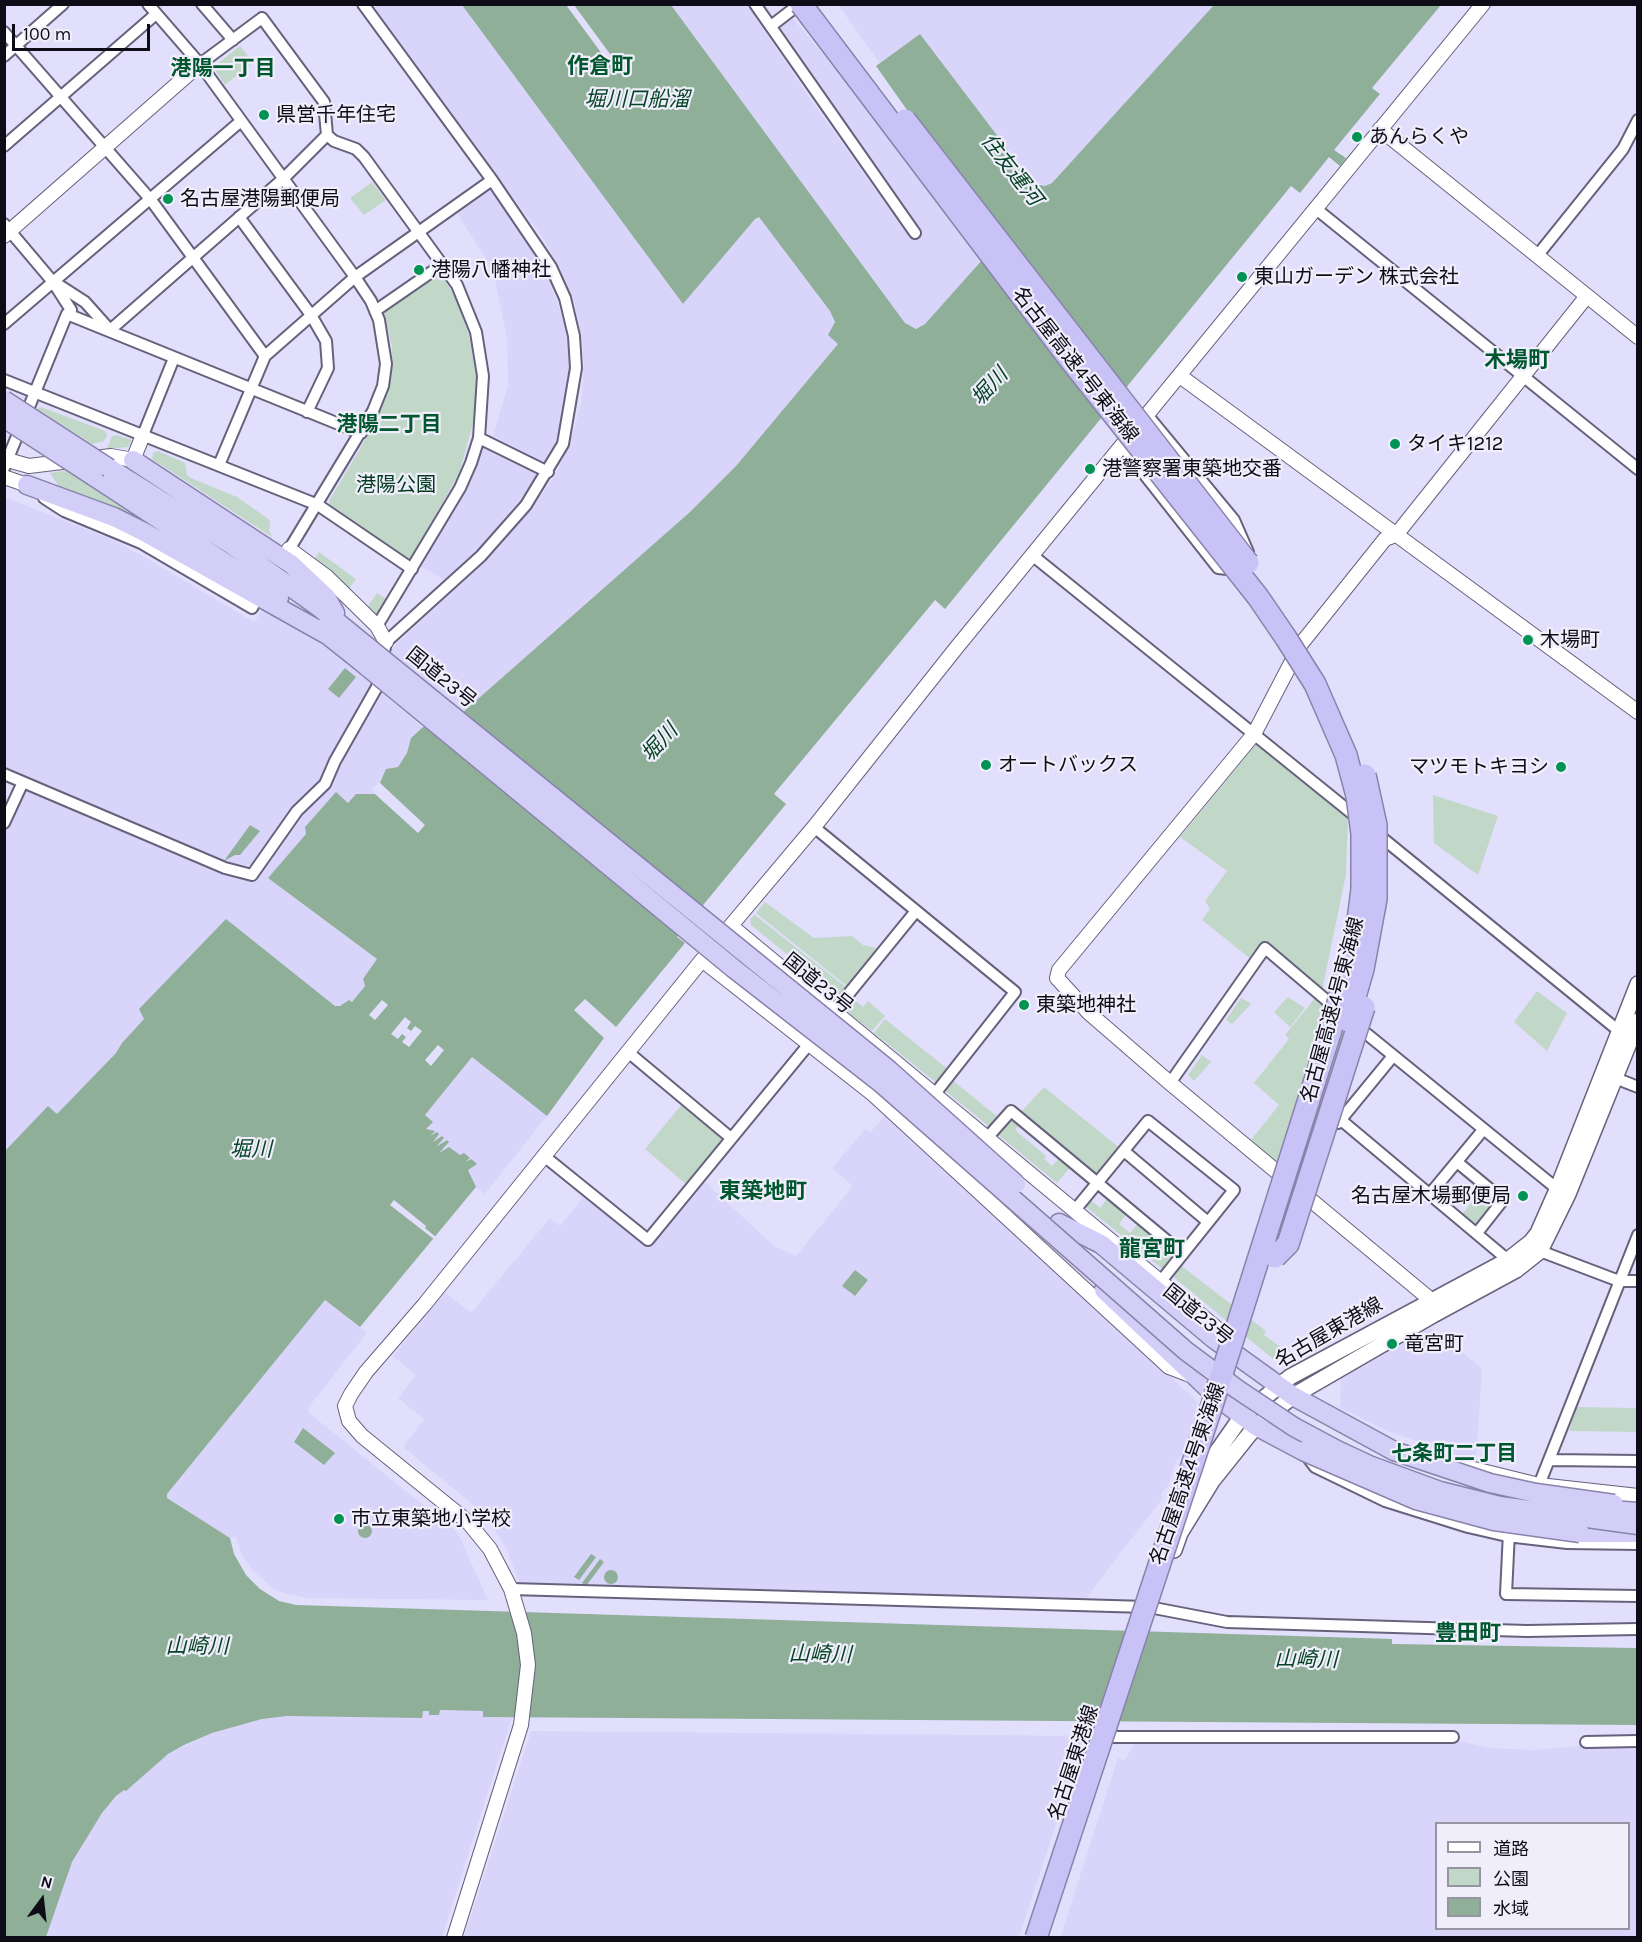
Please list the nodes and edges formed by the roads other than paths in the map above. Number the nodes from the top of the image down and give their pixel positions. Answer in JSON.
{"nodes":[{"id":1,"x":63,"y":4,"type":"edge"},
{"id":2,"x":148,"y":4,"type":"edge"},
{"id":3,"x":202,"y":4,"type":"edge"},
{"id":4,"x":363,"y":4,"type":"edge"},
{"id":5,"x":755,"y":4,"type":"edge"},
{"id":6,"x":819,"y":4,"type":"edge"},
{"id":7,"x":1483,"y":4,"type":"edge"},
{"id":8,"x":798,"y":5,"type":"edge"},
{"id":9,"x":156,"y":14,"type":"junction"},
{"id":10,"x":771,"y":26,"type":"junction"},
{"id":11,"x":4,"y":33,"type":"edge"},
{"id":12,"x":233,"y":40,"type":"junction"},
{"id":13,"x":16,"y":46,"type":"junction"},
{"id":14,"x":4,"y":56,"type":"edge"},
{"id":15,"x":200,"y":64,"type":"junction"},
{"id":16,"x":61,"y":97,"type":"junction"},
{"id":17,"x":1638,"y":120,"type":"edge"},
{"id":18,"x":241,"y":121,"type":"junction"},
{"id":19,"x":1380,"y":129,"type":"junction"},
{"id":20,"x":327,"y":135,"type":"junction"},
{"id":21,"x":4,"y":146,"type":"edge"},
{"id":22,"x":105,"y":147,"type":"junction"},
{"id":23,"x":921,"y":156,"type":"dead end"},
{"id":24,"x":283,"y":179,"type":"junction"},
{"id":25,"x":492,"y":180,"type":"junction"},
{"id":26,"x":151,"y":200,"type":"junction"},
{"id":27,"x":1316,"y":208,"type":"junction"},
{"id":28,"x":239,"y":217,"type":"junction"},
{"id":29,"x":6,"y":230,"type":"edge"},
{"id":30,"x":418,"y":232,"type":"junction"},
{"id":31,"x":915,"y":234,"type":"dead end"},
{"id":32,"x":1537,"y":256,"type":"junction"},
{"id":33,"x":193,"y":257,"type":"junction"},
{"id":34,"x":443,"y":264,"type":"junction"},
{"id":35,"x":355,"y":277,"type":"junction"},
{"id":36,"x":53,"y":282,"type":"junction"},
{"id":37,"x":1587,"y":296,"type":"junction"},
{"id":38,"x":83,"y":300,"type":"junction"},
{"id":39,"x":375,"y":311,"type":"junction"},
{"id":40,"x":69,"y":312,"type":"junction"},
{"id":41,"x":311,"y":315,"type":"junction"},
{"id":42,"x":4,"y":324,"type":"edge"},
{"id":43,"x":110,"y":330,"type":"junction"},
{"id":44,"x":1638,"y":337,"type":"edge"},
{"id":45,"x":265,"y":356,"type":"junction"},
{"id":46,"x":174,"y":358,"type":"junction"},
{"id":47,"x":1180,"y":376,"type":"junction"},
{"id":48,"x":1524,"y":376,"type":"junction"},
{"id":49,"x":4,"y":381,"type":"edge"},
{"id":50,"x":251,"y":389,"type":"junction"},
{"id":51,"x":35,"y":392,"type":"junction"},
{"id":52,"x":4,"y":400,"type":"edge"},
{"id":53,"x":307,"y":412,"type":"junction"},
{"id":54,"x":1148,"y":416,"type":"junction"},
{"id":55,"x":4,"y":418,"type":"edge"},
{"id":56,"x":361,"y":433,"type":"junction"},
{"id":57,"x":143,"y":435,"type":"junction"},
{"id":58,"x":479,"y":438,"type":"junction"},
{"id":59,"x":1122,"y":446,"type":"junction"},
{"id":60,"x":133,"y":460,"type":"junction"},
{"id":61,"x":6,"y":463,"type":"edge"},
{"id":62,"x":219,"y":465,"type":"junction"},
{"id":63,"x":1638,"y":469,"type":"edge"},
{"id":64,"x":101,"y":472,"type":"junction"},
{"id":65,"x":548,"y":472,"type":"junction"},
{"id":66,"x":4,"y":477,"type":"edge"},
{"id":67,"x":27,"y":485,"type":"junction"},
{"id":68,"x":318,"y":505,"type":"junction"},
{"id":69,"x":1202,"y":516,"type":"dead end"},
{"id":70,"x":1396,"y":535,"type":"junction"},
{"id":71,"x":288,"y":551,"type":"joint"},
{"id":72,"x":1032,"y":555,"type":"junction"},
{"id":73,"x":1242,"y":565,"type":"junction"},
{"id":74,"x":412,"y":569,"type":"junction"},
{"id":75,"x":254,"y":604,"type":"dead end"},
{"id":76,"x":377,"y":626,"type":"junction"},
{"id":77,"x":336,"y":632,"type":"junction"},
{"id":78,"x":386,"y":642,"type":"junction"},
{"id":79,"x":1299,"y":647,"type":"junction"},
{"id":80,"x":1638,"y":712,"type":"edge"},
{"id":81,"x":1254,"y":734,"type":"junction"},
{"id":82,"x":4,"y":774,"type":"edge"},
{"id":83,"x":23,"y":782,"type":"junction"},
{"id":84,"x":4,"y":824,"type":"edge"},
{"id":85,"x":814,"y":827,"type":"junction"},
{"id":86,"x":916,"y":910,"type":"junction"},
{"id":87,"x":731,"y":926,"type":"junction"},
{"id":88,"x":702,"y":960,"type":"junction"},
{"id":89,"x":1638,"y":984,"type":"edge"},
{"id":90,"x":831,"y":1011,"type":"junction"},
{"id":91,"x":1638,"y":1021,"type":"edge"},
{"id":92,"x":1618,"y":1031,"type":"junction"},
{"id":93,"x":807,"y":1042,"type":"junction"},
{"id":94,"x":628,"y":1052,"type":"junction"},
{"id":95,"x":1393,"y":1056,"type":"junction"},
{"id":96,"x":1615,"y":1078,"type":"junction"},
{"id":97,"x":1170,"y":1083,"type":"junction"},
{"id":98,"x":1638,"y":1087,"type":"edge"},
{"id":99,"x":934,"y":1095,"type":"junction"},
{"id":100,"x":1341,"y":1120,"type":"junction"},
{"id":101,"x":1483,"y":1130,"type":"junction"},
{"id":102,"x":731,"y":1138,"type":"junction"},
{"id":103,"x":987,"y":1138,"type":"junction"},
{"id":104,"x":1296,"y":1144,"type":"junction"},
{"id":105,"x":1124,"y":1151,"type":"junction"},
{"id":106,"x":544,"y":1156,"type":"junction"},
{"id":107,"x":1456,"y":1162,"type":"junction"},
{"id":108,"x":1289,"y":1181,"type":"junction"},
{"id":109,"x":1097,"y":1183,"type":"junction"},
{"id":110,"x":1562,"y":1192,"type":"junction"},
{"id":111,"x":1430,"y":1194,"type":"junction"},
{"id":112,"x":1075,"y":1210,"type":"junction"},
{"id":113,"x":1208,"y":1222,"type":"junction"},
{"id":114,"x":1061,"y":1232,"type":"junction"},
{"id":115,"x":1477,"y":1233,"type":"junction"},
{"id":116,"x":1638,"y":1235,"type":"edge"},
{"id":117,"x":1535,"y":1247,"type":"junction"},
{"id":118,"x":1184,"y":1254,"type":"junction"},
{"id":119,"x":1275,"y":1257,"type":"junction"},
{"id":120,"x":1508,"y":1260,"type":"junction"},
{"id":121,"x":1161,"y":1281,"type":"junction"},
{"id":122,"x":1619,"y":1281,"type":"junction"},
{"id":123,"x":1638,"y":1281,"type":"edge"},
{"id":124,"x":1431,"y":1300,"type":"junction"},
{"id":125,"x":1233,"y":1353,"type":"junction"},
{"id":126,"x":1197,"y":1378,"type":"junction"},
{"id":127,"x":1286,"y":1391,"type":"junction"},
{"id":128,"x":1335,"y":1419,"type":"junction"},
{"id":129,"x":1249,"y":1421,"type":"junction"},
{"id":130,"x":1303,"y":1451,"type":"junction"},
{"id":131,"x":1549,"y":1460,"type":"junction"},
{"id":132,"x":1638,"y":1461,"type":"edge"},
{"id":133,"x":1524,"y":1481,"type":"junction"},
{"id":134,"x":1539,"y":1485,"type":"junction"},
{"id":135,"x":1638,"y":1496,"type":"edge"},
{"id":136,"x":1638,"y":1507,"type":"edge"},
{"id":137,"x":1638,"y":1512,"type":"edge"},
{"id":138,"x":1638,"y":1525,"type":"edge"},
{"id":139,"x":1638,"y":1533,"type":"edge"},
{"id":140,"x":1508,"y":1536,"type":"junction"},
{"id":141,"x":1638,"y":1544,"type":"edge"},
{"id":142,"x":511,"y":1589,"type":"junction"},
{"id":143,"x":1638,"y":1596,"type":"edge"},
{"id":144,"x":1150,"y":1611,"type":"junction"},
{"id":145,"x":1638,"y":1629,"type":"edge"},
{"id":146,"x":1111,"y":1732,"type":"junction"},
{"id":147,"x":1453,"y":1737,"type":"dead end"},
{"id":148,"x":1638,"y":1741,"type":"edge"},
{"id":149,"x":1586,"y":1742,"type":"dead end"},
{"id":150,"x":454,"y":1938,"type":"edge"},
{"id":151,"x":1037,"y":1938,"type":"edge"},
{"id":152,"x":1045,"y":1938,"type":"edge"},
{"id":153,"x":1051,"y":1938,"type":"edge"}],
"edges":[{"from":1,"to":13,"type":"street"},
{"from":2,"to":9,"type":"street"},
{"from":3,"to":12,"type":"street"},
{"from":4,"to":25,"type":"street"},
{"from":5,"to":10,"type":"street"},
{"from":6,"to":119,"type":"highway","name":"名古屋高速4号東海線","bridge":true},
{"from":7,"to":19,"type":"street"},
{"from":8,"to":10,"type":"street"},
{"from":8,"to":23,"type":"street"},
{"from":8,"to":104,"type":"highway","name":"名古屋高速4号東海線","bridge":true},
{"from":9,"to":15,"type":"street"},
{"from":9,"to":16,"type":"street"},
{"from":10,"to":31,"type":"street"},
{"from":11,"to":13,"type":"street"},
{"from":12,"to":15,"type":"street"},
{"from":12,"to":20,"type":"street"},
{"from":13,"to":14,"type":"street"},
{"from":13,"to":16,"type":"street"},
{"from":15,"to":18,"type":"street"},
{"from":15,"to":22,"type":"street"},
{"from":16,"to":21,"type":"street"},
{"from":16,"to":22,"type":"street"},
{"from":17,"to":32,"type":"street"},
{"from":18,"to":24,"type":"street"},
{"from":18,"to":26,"type":"street"},
{"from":19,"to":27,"type":"street"},
{"from":19,"to":32,"type":"street"},
{"from":20,"to":24,"type":"street"},
{"from":20,"to":30,"type":"street"},
{"from":22,"to":26,"type":"street"},
{"from":22,"to":29,"type":"street"},
{"from":24,"to":28,"type":"street"},
{"from":24,"to":35,"type":"street"},
{"from":25,"to":30,"type":"street"},
{"from":25,"to":65,"type":"street"},
{"from":26,"to":33,"type":"street"},
{"from":26,"to":36,"type":"street"},
{"from":27,"to":47,"type":"street"},
{"from":27,"to":48,"type":"street"},
{"from":28,"to":33,"type":"street"},
{"from":28,"to":41,"type":"street"},
{"from":29,"to":36,"type":"street"},
{"from":30,"to":34,"type":"street"},
{"from":30,"to":35,"type":"street"},
{"from":32,"to":37,"type":"street"},
{"from":33,"to":43,"type":"street"},
{"from":33,"to":45,"type":"street"},
{"from":34,"to":39,"type":"street"},
{"from":34,"to":58,"type":"street"},
{"from":35,"to":39,"type":"street"},
{"from":35,"to":41,"type":"street"},
{"from":36,"to":38,"type":"street"},
{"from":36,"to":40,"type":"street"},
{"from":36,"to":42,"type":"street"},
{"from":37,"to":44,"type":"street"},
{"from":37,"to":48,"type":"street"},
{"from":38,"to":40,"type":"street"},
{"from":38,"to":43,"type":"street"},
{"from":39,"to":56,"type":"street"},
{"from":40,"to":43,"type":"street"},
{"from":40,"to":51,"type":"street"},
{"from":41,"to":45,"type":"street"},
{"from":41,"to":53,"type":"street"},
{"from":43,"to":46,"type":"street"},
{"from":45,"to":50,"type":"street"},
{"from":46,"to":50,"type":"street"},
{"from":46,"to":57,"type":"street"},
{"from":47,"to":54,"type":"street"},
{"from":47,"to":70,"type":"street"},
{"from":48,"to":63,"type":"street"},
{"from":48,"to":70,"type":"street"},
{"from":49,"to":51,"type":"street"},
{"from":50,"to":53,"type":"street"},
{"from":50,"to":62,"type":"street"},
{"from":51,"to":57,"type":"street"},
{"from":51,"to":61,"type":"street"},
{"from":52,"to":64,"type":"highway","name":"国道23号","bridge":true},
{"from":53,"to":56,"type":"street"},
{"from":54,"to":59,"type":"street"},
{"from":54,"to":73,"type":"street"},
{"from":55,"to":64,"type":"highway","name":"国道23号","bridge":true},
{"from":56,"to":68,"type":"street"},
{"from":57,"to":60,"type":"street"},
{"from":57,"to":62,"type":"street"},
{"from":58,"to":65,"type":"street"},
{"from":58,"to":74,"type":"street"},
{"from":59,"to":72,"type":"street"},
{"from":59,"to":73,"type":"street"},
{"from":60,"to":61,"type":"street"},
{"from":60,"to":77,"type":"highway"},
{"from":62,"to":68,"type":"street"},
{"from":64,"to":77,"type":"highway","name":"国道23号"},
{"from":65,"to":78,"type":"street"},
{"from":66,"to":67,"type":"street"},
{"from":67,"to":75,"type":"street"},
{"from":67,"to":77,"type":"highway"},
{"from":68,"to":71,"type":"street"},
{"from":68,"to":74,"type":"street"},
{"from":69,"to":73,"type":"street"},
{"from":70,"to":79,"type":"street"},
{"from":70,"to":80,"type":"street"},
{"from":71,"to":76,"type":"street"},
{"from":72,"to":81,"type":"street"},
{"from":72,"to":85,"type":"street"},
{"from":73,"to":79,"type":"street"},
{"from":74,"to":76,"type":"street"},
{"from":76,"to":78,"type":"street"},
{"from":77,"to":114,"type":"highway","name":"国道23号","bridge":true},
{"from":78,"to":83,"type":"street"},
{"from":79,"to":81,"type":"street"},
{"from":81,"to":92,"type":"street"},
{"from":81,"to":97,"type":"street"},
{"from":82,"to":83,"type":"street"},
{"from":83,"to":84,"type":"street"},
{"from":85,"to":86,"type":"street"},
{"from":85,"to":87,"type":"street"},
{"from":86,"to":90,"type":"street"},
{"from":86,"to":99,"type":"street"},
{"from":87,"to":88,"type":"street"},
{"from":87,"to":90,"type":"street"},
{"from":88,"to":93,"type":"street"},
{"from":88,"to":94,"type":"street"},
{"from":89,"to":92,"type":"main road","name":"名古屋東港線"},
{"from":90,"to":93,"type":"street"},
{"from":90,"to":99,"type":"street"},
{"from":91,"to":96,"type":"main road","name":"名古屋東港線"},
{"from":92,"to":110,"type":"main road","name":"名古屋東港線"},
{"from":93,"to":102,"type":"street"},
{"from":93,"to":126,"type":"street"},
{"from":94,"to":102,"type":"street"},
{"from":94,"to":106,"type":"street"},
{"from":95,"to":97,"type":"street"},
{"from":95,"to":100,"type":"street"},
{"from":95,"to":101,"type":"street"},
{"from":96,"to":98,"type":"street"},
{"from":96,"to":110,"type":"main road","name":"名古屋東港線"},
{"from":97,"to":108,"type":"street"},
{"from":99,"to":103,"type":"street"},
{"from":100,"to":108,"type":"street"},
{"from":100,"to":111,"type":"street"},
{"from":101,"to":107,"type":"street"},
{"from":101,"to":110,"type":"street"},
{"from":102,"to":106,"type":"street"},
{"from":103,"to":109,"type":"street"},
{"from":103,"to":112,"type":"street"},
{"from":104,"to":119,"type":"highway","bridge":true},
{"from":104,"to":151,"type":"highway","name":"名古屋高速4号東海線","bridge":true},
{"from":105,"to":109,"type":"street"},
{"from":105,"to":113,"type":"street"},
{"from":105,"to":113,"type":"street"},
{"from":106,"to":142,"type":"street"},
{"from":107,"to":111,"type":"street"},
{"from":107,"to":115,"type":"street"},
{"from":108,"to":124,"type":"street"},
{"from":109,"to":112,"type":"street"},
{"from":109,"to":118,"type":"street"},
{"from":110,"to":117,"type":"main road","name":"名古屋東港線"},
{"from":111,"to":115,"type":"street"},
{"from":112,"to":121,"type":"street"},
{"from":113,"to":118,"type":"street"},
{"from":114,"to":125,"type":"highway"},
{"from":114,"to":126,"type":"highway"},
{"from":114,"to":137,"type":"highway","name":"国道23号","bridge":true},
{"from":114,"to":138,"type":"highway","name":"国道23号","bridge":true},
{"from":115,"to":120,"type":"street"},
{"from":116,"to":122,"type":"street"},
{"from":117,"to":120,"type":"main road","name":"名古屋東港線"},
{"from":117,"to":122,"type":"street"},
{"from":117,"to":127,"type":"main road","name":"名古屋東港線"},
{"from":118,"to":121,"type":"street"},
{"from":119,"to":153,"type":"highway","name":"名古屋高速4号東海線"},
{"from":120,"to":124,"type":"main road","name":"名古屋東港線"},
{"from":121,"to":125,"type":"street"},
{"from":122,"to":123,"type":"street"},
{"from":122,"to":131,"type":"street"},
{"from":124,"to":127,"type":"main road","name":"名古屋東港線"},
{"from":125,"to":127,"type":"highway"},
{"from":126,"to":129,"type":"highway"},
{"from":127,"to":128,"type":"highway"},
{"from":127,"to":129,"type":"main road","name":"名古屋東港線"},
{"from":128,"to":133,"type":"street"},
{"from":128,"to":136,"type":"highway","bridge":true},
{"from":129,"to":130,"type":"highway"},
{"from":129,"to":144,"type":"main road","name":"名古屋東港線"},
{"from":130,"to":139,"type":"highway","bridge":true},
{"from":130,"to":140,"type":"street"},
{"from":131,"to":132,"type":"street"},
{"from":131,"to":134,"type":"street"},
{"from":133,"to":134,"type":"street"},
{"from":133,"to":140,"type":"street"},
{"from":134,"to":135,"type":"street"},
{"from":140,"to":141,"type":"street"},
{"from":140,"to":143,"type":"street"},
{"from":142,"to":144,"type":"street"},
{"from":142,"to":150,"type":"street"},
{"from":144,"to":145,"type":"street"},
{"from":144,"to":146,"type":"main road","name":"名古屋東港線"},
{"from":146,"to":147,"type":"street"},
{"from":146,"to":151,"type":"main road","name":"名古屋東港線"},
{"from":146,"to":152,"type":"main road","name":"名古屋東港線"},
{"from":148,"to":149,"type":"street"}]}
